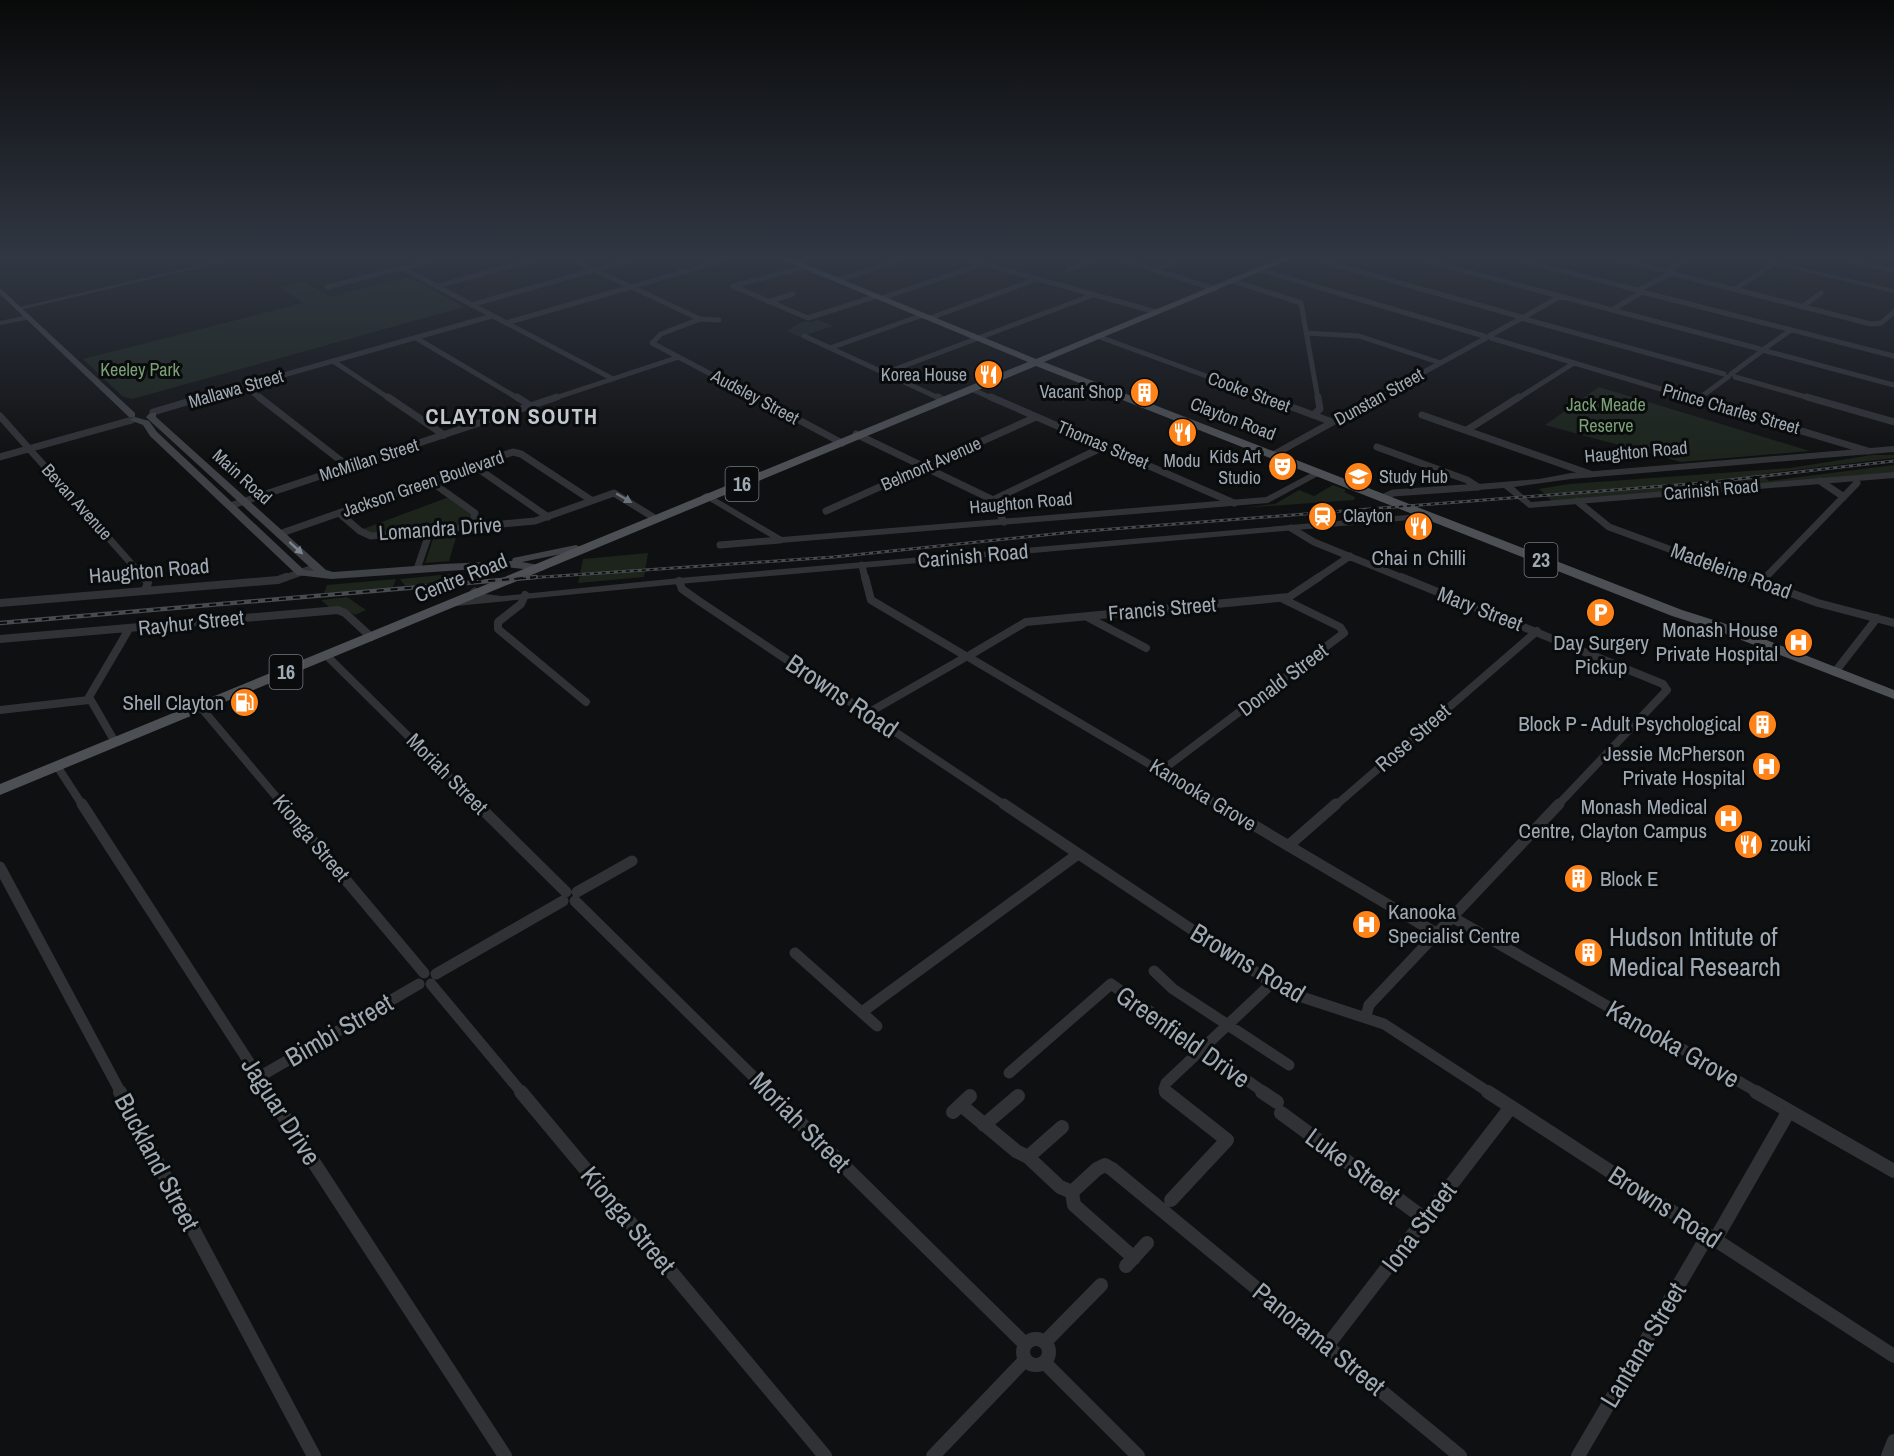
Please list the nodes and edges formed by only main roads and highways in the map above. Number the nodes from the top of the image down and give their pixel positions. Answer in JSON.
{"nodes":[{"id":1,"x":37,"y":324,"type":"edge"},
{"id":2,"x":946,"y":324,"type":"edge"},
{"id":3,"x":1127,"y":324,"type":"edge"},
{"id":4,"x":1017,"y":355,"type":"junction"},
{"id":5,"x":1050,"y":356,"type":"junction"},
{"id":6,"x":1034,"y":362,"type":"junction"},
{"id":7,"x":1017,"y":369,"type":"junction"},
{"id":8,"x":1054,"y":370,"type":"junction"},
{"id":9,"x":135,"y":416,"type":"junction"},
{"id":10,"x":196,"y":459,"type":"junction"},
{"id":11,"x":183,"y":463,"type":"junction"},
{"id":12,"x":708,"y":497,"type":"junction"},
{"id":13,"x":265,"y":520,"type":"junction"},
{"id":14,"x":250,"y":525,"type":"junction"},
{"id":15,"x":576,"y":548,"type":"junction"},
{"id":16,"x":540,"y":565,"type":"junction"},
{"id":17,"x":511,"y":566,"type":"junction"},
{"id":18,"x":301,"y":573,"type":"joint"},
{"id":19,"x":331,"y":576,"type":"junction"},
{"id":20,"x":482,"y":592,"type":"junction"},
{"id":21,"x":1677,"y":613,"type":"junction"},
{"id":22,"x":369,"y":636,"type":"junction"},
{"id":23,"x":1894,"y":694,"type":"edge"},
{"id":24,"x":1894,"y":703,"type":"edge"},
{"id":25,"x":200,"y":705,"type":"junction"},
{"id":26,"x":114,"y":740,"type":"junction"},
{"id":27,"x":0,"y":785,"type":"edge"},
{"id":28,"x":0,"y":790,"type":"edge"}],
"edges":[{"from":1,"to":9,"type":"main road","name":"Main Road"},
{"from":2,"to":4,"type":"main road","name":"Clayton Road","number":"23"},
{"from":3,"to":5,"type":"main road","name":"Centre Road","number":"16"},
{"from":4,"to":5,"type":"main road"},
{"from":4,"to":6,"type":"main road","name":"Clayton Road","number":"23"},
{"from":4,"to":7,"type":"main road"},
{"from":5,"to":6,"type":"main road","name":"Centre Road","number":"16"},
{"from":5,"to":8,"type":"main road"},
{"from":6,"to":7,"type":"main road","name":"Centre Road","number":"16"},
{"from":6,"to":8,"type":"main road","name":"Clayton Road","number":"23"},
{"from":7,"to":8,"type":"main road"},
{"from":7,"to":12,"type":"main road","name":"Centre Road","number":"16"},
{"from":8,"to":21,"type":"main road","name":"Clayton Road","number":"23"},
{"from":9,"to":10,"type":"main road","name":"Main Road"},
{"from":9,"to":11,"type":"main road","name":"Main Road"},
{"from":10,"to":11,"type":"main road","name":"Main Road"},
{"from":10,"to":13,"type":"main road","name":"Main Road"},
{"from":11,"to":14,"type":"main road","name":"Main Road"},
{"from":12,"to":15,"type":"main road","name":"Centre Road","number":"16"},
{"from":12,"to":16,"type":"main road","name":"Centre Road","number":"16"},
{"from":13,"to":14,"type":"main road","name":"Main Road"},
{"from":13,"to":19,"type":"main road","name":"Main Road","one_way":true},
{"from":14,"to":18,"type":"main road","name":"Main Road"},
{"from":15,"to":16,"type":"main road","name":"Centre Road","number":"16"},
{"from":15,"to":17,"type":"main road","name":"Haughton Road"},
{"from":16,"to":17,"type":"main road","name":"Centre Road","number":"16"},
{"from":16,"to":20,"type":"main road","name":"Centre Road","number":"16"},
{"from":17,"to":19,"type":"main road","name":"Haughton Road"},
{"from":17,"to":20,"type":"main road","name":"Centre Road","number":"16"},
{"from":18,"to":19,"type":"main road","name":"Haughton Road"},
{"from":20,"to":22,"type":"main road","name":"Centre Road","number":"16"},
{"from":20,"to":22,"type":"main road","name":"Centre Road","number":"16"},
{"from":21,"to":23,"type":"main road","name":"Clayton Road","number":"23"},
{"from":21,"to":24,"type":"main road","name":"Clayton Road","number":"23"},
{"from":22,"to":25,"type":"main road","name":"Centre Road","number":"16"},
{"from":22,"to":25,"type":"main road","name":"Centre Road","number":"16"},
{"from":25,"to":26,"type":"main road","name":"Centre Road","number":"16"},
{"from":26,"to":27,"type":"main road","name":"Centre Road","number":"16"},
{"from":26,"to":28,"type":"main road","name":"Centre Road","number":"16"}]}
